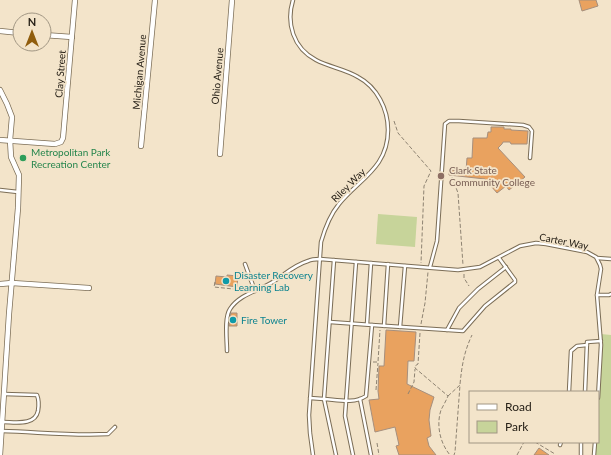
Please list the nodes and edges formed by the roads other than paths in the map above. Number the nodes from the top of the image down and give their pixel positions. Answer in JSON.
{"nodes":[{"id":1,"x":75,"y":0,"type":"edge"},
{"id":2,"x":155,"y":0,"type":"edge"},
{"id":3,"x":232,"y":0,"type":"edge"},
{"id":4,"x":294,"y":0,"type":"edge"},
{"id":5,"x":0,"y":31,"type":"edge"},
{"id":6,"x":12,"y":32,"type":"edge"},
{"id":7,"x":52,"y":36,"type":"edge"},
{"id":8,"x":72,"y":37,"type":"junction"},
{"id":9,"x":0,"y":90,"type":"edge"},
{"id":10,"x":0,"y":140,"type":"edge"},
{"id":11,"x":10,"y":140,"type":"junction"},
{"id":12,"x":142,"y":146,"type":"dead end"},
{"id":13,"x":220,"y":154,"type":"dead end"},
{"id":14,"x":530,"y":158,"type":"dead end"},
{"id":15,"x":0,"y":190,"type":"edge"},
{"id":16,"x":18,"y":192,"type":"junction"},
{"id":17,"x":499,"y":258,"type":"junction"},
{"id":18,"x":596,"y":258,"type":"junction"},
{"id":19,"x":611,"y":258,"type":"edge"},
{"id":20,"x":320,"y":259,"type":"junction"},
{"id":21,"x":334,"y":260,"type":"junction"},
{"id":22,"x":356,"y":262,"type":"junction"},
{"id":23,"x":371,"y":263,"type":"junction"},
{"id":24,"x":245,"y":264,"type":"dead end"},
{"id":25,"x":388,"y":264,"type":"junction"},
{"id":26,"x":405,"y":266,"type":"junction"},
{"id":27,"x":506,"y":267,"type":"junction"},
{"id":28,"x":430,"y":268,"type":"junction"},
{"id":29,"x":12,"y":283,"type":"junction"},
{"id":30,"x":0,"y":284,"type":"edge"},
{"id":31,"x":90,"y":288,"type":"dead end"},
{"id":32,"x":255,"y":291,"type":"junction"},
{"id":33,"x":611,"y":294,"type":"edge"},
{"id":34,"x":597,"y":295,"type":"junction"},
{"id":35,"x":330,"y":322,"type":"junction"},
{"id":36,"x":351,"y":323,"type":"junction"},
{"id":37,"x":367,"y":324,"type":"junction"},
{"id":38,"x":372,"y":324,"type":"junction"},
{"id":39,"x":384,"y":327,"type":"junction"},
{"id":40,"x":400,"y":327,"type":"junction"},
{"id":41,"x":447,"y":330,"type":"junction"},
{"id":42,"x":601,"y":341,"type":"junction"},
{"id":43,"x":587,"y":345,"type":"junction"},
{"id":44,"x":227,"y":351,"type":"dead end"},
{"id":45,"x":569,"y":391,"type":"edge"},
{"id":46,"x":585,"y":391,"type":"edge"},
{"id":47,"x":598,"y":391,"type":"edge"},
{"id":48,"x":4,"y":394,"type":"junction"},
{"id":49,"x":310,"y":398,"type":"junction"},
{"id":50,"x":324,"y":398,"type":"junction"},
{"id":51,"x":360,"y":399,"type":"junction"},
{"id":52,"x":346,"y":400,"type":"junction"},
{"id":53,"x":2,"y":422,"type":"junction"},
{"id":54,"x":115,"y":427,"type":"dead end"},
{"id":55,"x":1,"y":430,"type":"edge"},
{"id":56,"x":581,"y":443,"type":"edge"},
{"id":57,"x":595,"y":443,"type":"edge"},
{"id":58,"x":0,"y":455,"type":"edge"},
{"id":59,"x":313,"y":455,"type":"edge"},
{"id":60,"x":336,"y":455,"type":"edge"},
{"id":61,"x":353,"y":455,"type":"edge"},
{"id":62,"x":371,"y":455,"type":"edge"},
{"id":63,"x":581,"y":455,"type":"edge"},
{"id":64,"x":594,"y":455,"type":"edge"}],
"edges":[{"from":1,"to":8,"type":"street","name":"Clay Street"},
{"from":2,"to":12,"type":"street","name":"Michigan Avenue"},
{"from":3,"to":13,"type":"street","name":"Ohio Avenue"},
{"from":4,"to":20,"type":"lane","name":"Riley Way"},
{"from":5,"to":6,"type":"street"},
{"from":7,"to":8,"type":"street"},
{"from":8,"to":11,"type":"street","name":"Clay Street"},
{"from":9,"to":11,"type":"street"},
{"from":10,"to":11,"type":"street"},
{"from":11,"to":16,"type":"street"},
{"from":14,"to":28,"type":"lane"},
{"from":15,"to":16,"type":"lane"},
{"from":16,"to":29,"type":"street"},
{"from":17,"to":18,"type":"lane","name":"Carter Way"},
{"from":17,"to":27,"type":"lane"},
{"from":17,"to":28,"type":"lane","name":"Carter Way"},
{"from":18,"to":19,"type":"lane"},
{"from":18,"to":34,"type":"lane","name":"Carter Way"},
{"from":20,"to":21,"type":"lane","name":"Carter Way"},
{"from":20,"to":32,"type":"lane","name":"Carter Way"},
{"from":20,"to":49,"type":"lane","name":"Riley Way"},
{"from":21,"to":22,"type":"lane","name":"Carter Way"},
{"from":21,"to":35,"type":"lane"},
{"from":22,"to":23,"type":"lane","name":"Carter Way"},
{"from":22,"to":36,"type":"lane"},
{"from":23,"to":25,"type":"lane","name":"Carter Way"},
{"from":23,"to":37,"type":"lane"},
{"from":24,"to":32,"type":"lane"},
{"from":25,"to":26,"type":"lane","name":"Carter Way"},
{"from":25,"to":39,"type":"lane"},
{"from":26,"to":28,"type":"lane","name":"Carter Way"},
{"from":26,"to":40,"type":"lane"},
{"from":27,"to":41,"type":"lane"},
{"from":27,"to":41,"type":"lane"},
{"from":29,"to":30,"type":"street"},
{"from":29,"to":31,"type":"street"},
{"from":29,"to":48,"type":"street"},
{"from":32,"to":44,"type":"lane","name":"Carter Way"},
{"from":33,"to":34,"type":"lane"},
{"from":34,"to":42,"type":"lane","name":"Carter Way"},
{"from":35,"to":36,"type":"lane"},
{"from":35,"to":50,"type":"lane"},
{"from":36,"to":37,"type":"lane"},
{"from":36,"to":52,"type":"lane"},
{"from":37,"to":38,"type":"lane"},
{"from":38,"to":39,"type":"lane"},
{"from":38,"to":51,"type":"lane"},
{"from":39,"to":40,"type":"lane"},
{"from":40,"to":41,"type":"lane"},
{"from":42,"to":43,"type":"lane"},
{"from":42,"to":47,"type":"lane","name":"Carter Way"},
{"from":43,"to":45,"type":"lane"},
{"from":43,"to":46,"type":"lane"},
{"from":48,"to":53,"type":"street"},
{"from":48,"to":53,"type":"lane"},
{"from":49,"to":50,"type":"lane"},
{"from":49,"to":59,"type":"lane","name":"Riley Way"},
{"from":50,"to":52,"type":"lane"},
{"from":50,"to":60,"type":"lane"},
{"from":51,"to":52,"type":"lane"},
{"from":51,"to":62,"type":"lane"},
{"from":52,"to":61,"type":"lane"},
{"from":53,"to":55,"type":"street"},
{"from":54,"to":55,"type":"lane"},
{"from":55,"to":58,"type":"street"},
{"from":56,"to":63,"type":"lane"},
{"from":57,"to":64,"type":"lane"}]}
